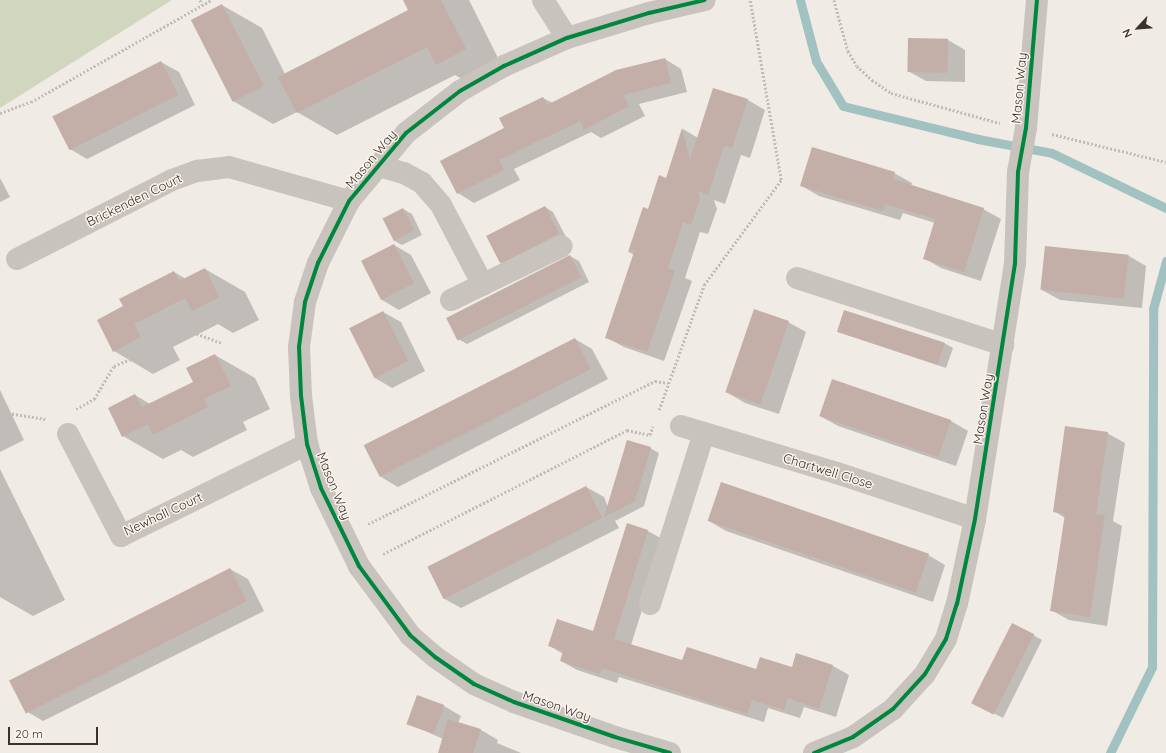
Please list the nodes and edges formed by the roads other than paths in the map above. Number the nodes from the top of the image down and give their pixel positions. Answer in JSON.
{"nodes":[{"id":1,"x":544,"y":0,"type":"edge"},
{"id":2,"x":706,"y":0,"type":"edge"},
{"id":3,"x":1038,"y":0,"type":"edge"},
{"id":4,"x":567,"y":38,"type":"junction"},
{"id":5,"x":379,"y":166,"type":"junction"},
{"id":6,"x":349,"y":201,"type":"junction"},
{"id":7,"x":562,"y":246,"type":"dead end"},
{"id":8,"x":17,"y":259,"type":"dead end"},
{"id":9,"x":797,"y":278,"type":"dead end"},
{"id":10,"x":482,"y":284,"type":"junction"},
{"id":11,"x":451,"y":300,"type":"dead end"},
{"id":12,"x":1003,"y":345,"type":"junction"},
{"id":13,"x":681,"y":426,"type":"dead end"},
{"id":14,"x":61,"y":427,"type":"road end"},
{"id":15,"x":704,"y":433,"type":"junction"},
{"id":16,"x":307,"y":444,"type":"junction"},
{"id":17,"x":975,"y":519,"type":"junction"},
{"id":18,"x":650,"y":604,"type":"dead end"},
{"id":19,"x":612,"y":745,"type":"edge"},
{"id":20,"x":670,"y":753,"type":"edge"},
{"id":21,"x":814,"y":753,"type":"edge"}],
"edges":[{"from":1,"to":4,"type":"street"},
{"from":2,"to":4,"type":"street","name":"Mason Way"},
{"from":3,"to":12,"type":"street","name":"Mason Way"},
{"from":4,"to":5,"type":"street","name":"Mason Way"},
{"from":5,"to":6,"type":"street","name":"Mason Way"},
{"from":5,"to":10,"type":"street"},
{"from":6,"to":8,"type":"street","name":"Brickenden Court"},
{"from":6,"to":16,"type":"street","name":"Mason Way"},
{"from":7,"to":10,"type":"street"},
{"from":9,"to":12,"type":"street"},
{"from":10,"to":11,"type":"street"},
{"from":12,"to":17,"type":"street","name":"Mason Way"},
{"from":13,"to":15,"type":"street","name":"Chartwell Close"},
{"from":14,"to":16,"type":"street","name":"Newhall Court"},
{"from":15,"to":17,"type":"street","name":"Chartwell Close"},
{"from":15,"to":18,"type":"street"},
{"from":16,"to":19,"type":"street","name":"Mason Way"},
{"from":17,"to":21,"type":"street","name":"Mason Way"},
{"from":19,"to":20,"type":"street","name":"Mason Way"}]}
